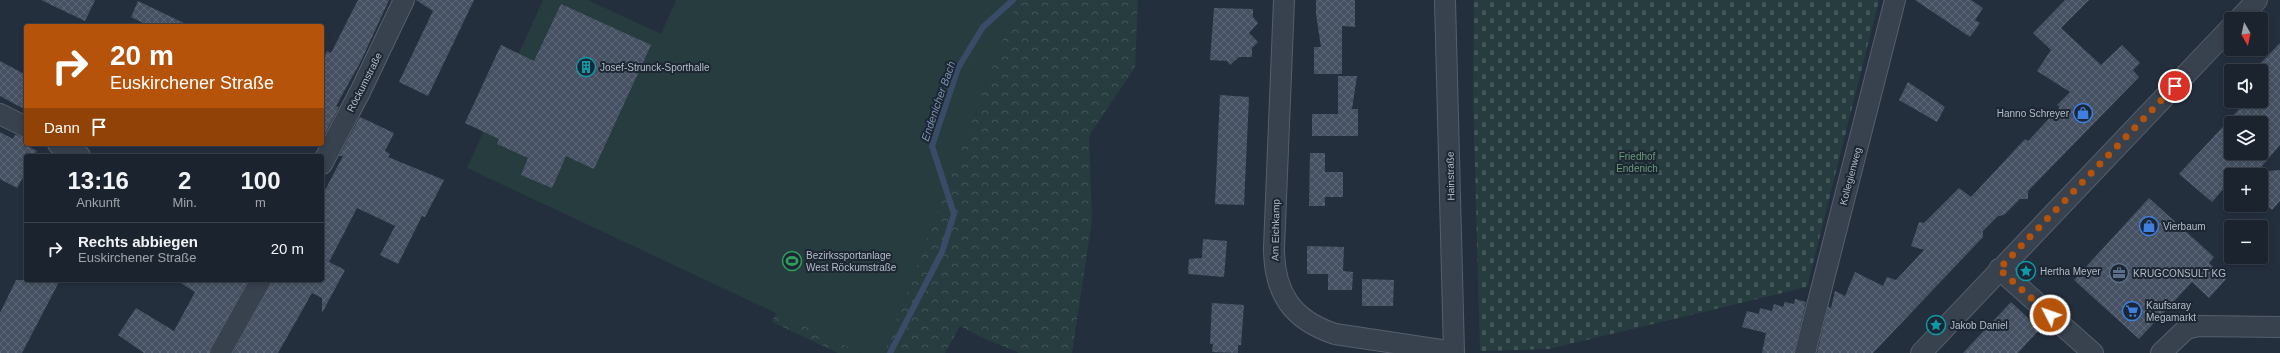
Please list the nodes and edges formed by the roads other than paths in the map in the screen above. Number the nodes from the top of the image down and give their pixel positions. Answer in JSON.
{"nodes":[{"id":1,"x":404,"y":0,"type":"edge"},
{"id":2,"x":1284,"y":0,"type":"edge"},
{"id":3,"x":1445,"y":0,"type":"edge"},
{"id":4,"x":1895,"y":0,"type":"edge"},
{"id":5,"x":2257,"y":0,"type":"edge"},
{"id":6,"x":2246,"y":12,"type":"edge"},
{"id":7,"x":2224,"y":34,"type":"edge"},
{"id":8,"x":0,"y":114,"type":"edge"},
{"id":9,"x":24,"y":126,"type":"edge"},
{"id":10,"x":62,"y":146,"type":"edge"},
{"id":11,"x":76,"y":154,"type":"edge"},
{"id":12,"x":324,"y":160,"type":"edge"},
{"id":13,"x":1999,"y":269,"type":"junction"},
{"id":14,"x":260,"y":282,"type":"edge"},
{"id":15,"x":2280,"y":327,"type":"edge"},
{"id":16,"x":1454,"y":352,"type":"edge"},
{"id":17,"x":220,"y":353,"type":"edge"},
{"id":18,"x":1805,"y":353,"type":"edge"},
{"id":19,"x":1921,"y":353,"type":"edge"},
{"id":20,"x":2094,"y":353,"type":"edge"},
{"id":21,"x":2161,"y":353,"type":"edge"}],
"edges":[{"from":1,"to":12,"type":"street","name":"Röckumstraße"},
{"from":2,"to":16,"type":"street","name":"Am Eichkamp"},
{"from":3,"to":16,"type":"street","name":"Hainstraße"},
{"from":4,"to":18,"type":"street","name":"Kollegienweg"},
{"from":5,"to":6,"type":"street"},
{"from":7,"to":13,"type":"street"},
{"from":8,"to":9,"type":"street"},
{"from":10,"to":11,"type":"street"},
{"from":13,"to":19,"type":"street"},
{"from":13,"to":20,"type":"street"},
{"from":14,"to":17,"type":"street"},
{"from":15,"to":21,"type":"street"}]}
